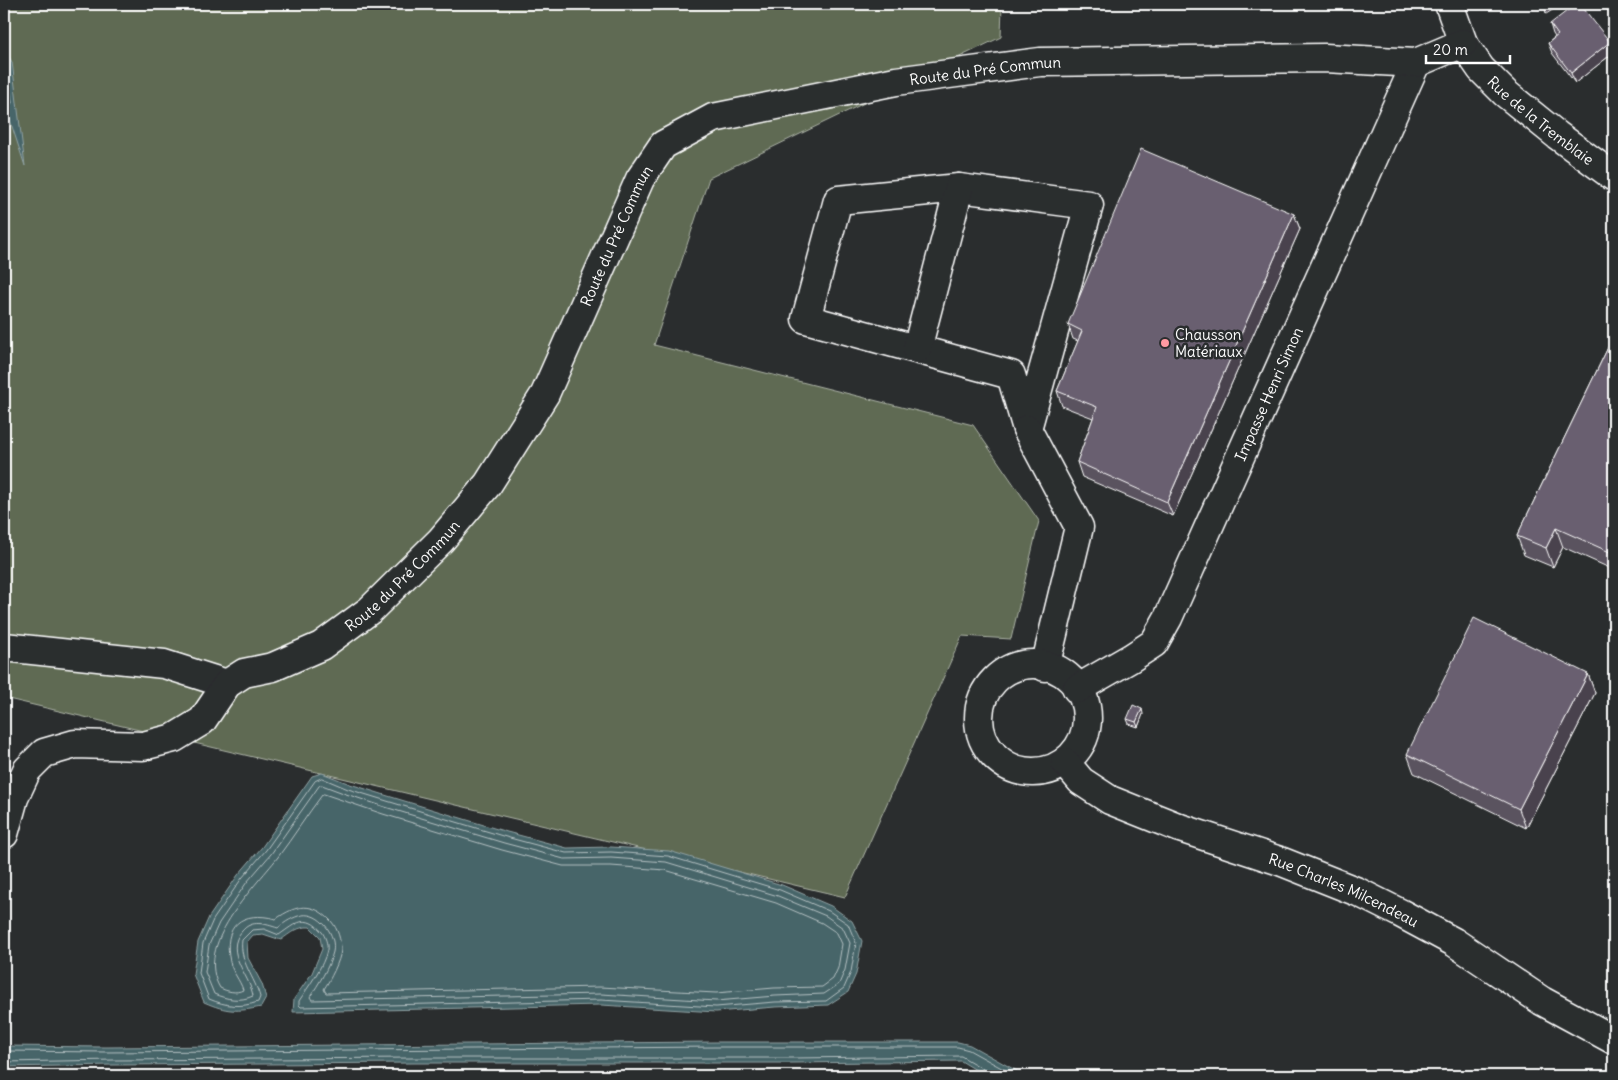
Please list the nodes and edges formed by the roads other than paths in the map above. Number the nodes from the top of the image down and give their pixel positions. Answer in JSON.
{"nodes":[{"id":1,"x":1449,"y":4,"type":"edge"},
{"id":2,"x":1463,"y":43,"type":"junction"},
{"id":3,"x":1416,"y":63,"type":"junction"},
{"id":4,"x":1614,"y":177,"type":"edge"},
{"id":5,"x":959,"y":188,"type":"junction"},
{"id":6,"x":917,"y":349,"type":"junction"},
{"id":7,"x":1027,"y":429,"type":"junction"},
{"id":8,"x":4,"y":647,"type":"edge"},
{"id":9,"x":1045,"y":667,"type":"junction"},
{"id":10,"x":226,"y":684,"type":"junction"},
{"id":11,"x":1077,"y":689,"type":"junction"},
{"id":12,"x":1065,"y":762,"type":"junction"},
{"id":13,"x":4,"y":834,"type":"edge"},
{"id":14,"x":1614,"y":1040,"type":"edge"}],
"edges":[{"from":1,"to":2,"type":"street","name":"Rue de la Tremblaie"},
{"from":2,"to":3,"type":"street","name":"Route du Pré Commun"},
{"from":2,"to":4,"type":"street","name":"Rue de la Tremblaie"},
{"from":3,"to":10,"type":"street","name":"Route du Pré Commun"},
{"from":3,"to":11,"type":"street","name":"Impasse Henri Simon"},
{"from":5,"to":6,"type":"street"},
{"from":5,"to":6,"type":"street"},
{"from":5,"to":7,"type":"street"},
{"from":6,"to":7,"type":"street"},
{"from":7,"to":9,"type":"street"},
{"from":8,"to":10,"type":"street"},
{"from":9,"to":11,"type":"street"},
{"from":9,"to":12,"type":"street"},
{"from":10,"to":13,"type":"street","name":"Route du Pré Commun"},
{"from":11,"to":12,"type":"street"},
{"from":12,"to":14,"type":"street","name":"Rue Charles Milcendeau"}]}
